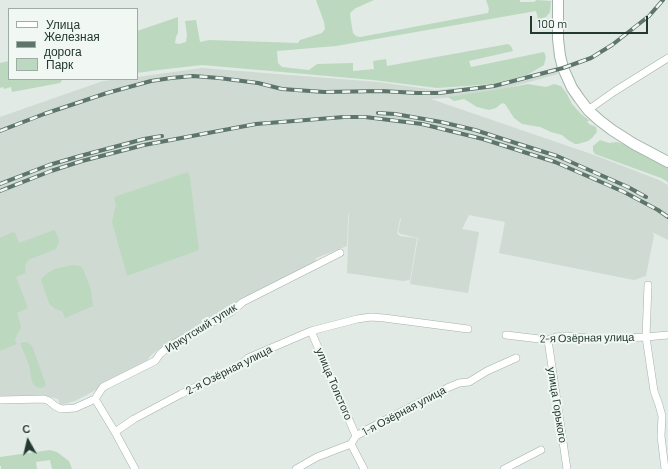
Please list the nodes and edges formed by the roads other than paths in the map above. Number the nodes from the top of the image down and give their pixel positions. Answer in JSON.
{"nodes":[{"id":1,"x":558,"y":0,"type":"edge"},
{"id":2,"x":668,"y":58,"type":"edge"},
{"id":3,"x":588,"y":110,"type":"junction"},
{"id":4,"x":668,"y":162,"type":"edge"},
{"id":5,"x":340,"y":253,"type":"dead end"},
{"id":6,"x":648,"y":285,"type":"dead end"},
{"id":7,"x":468,"y":329,"type":"dead end"},
{"id":8,"x":311,"y":331,"type":"junction"},
{"id":9,"x":506,"y":335,"type":"dead end"},
{"id":10,"x":668,"y":335,"type":"edge"},
{"id":11,"x":646,"y":337,"type":"junction"},
{"id":12,"x":548,"y":340,"type":"junction"},
{"id":13,"x":516,"y":358,"type":"dead end"},
{"id":14,"x":95,"y":399,"type":"junction"},
{"id":15,"x":0,"y":400,"type":"edge"},
{"id":16,"x":115,"y":432,"type":"junction"},
{"id":17,"x":356,"y":436,"type":"junction"},
{"id":18,"x":351,"y":444,"type":"junction"},
{"id":19,"x":541,"y":450,"type":"dead end"},
{"id":20,"x":135,"y":469,"type":"edge"},
{"id":21,"x":296,"y":469,"type":"edge"},
{"id":22,"x":364,"y":469,"type":"edge"},
{"id":23,"x":504,"y":469,"type":"edge"},
{"id":24,"x":567,"y":469,"type":"edge"},
{"id":25,"x":665,"y":469,"type":"edge"}],
"edges":[{"from":1,"to":3,"type":"main road"},
{"from":2,"to":3,"type":"street"},
{"from":3,"to":4,"type":"main road"},
{"from":5,"to":14,"type":"street","name":"Иркутский тупик"},
{"from":6,"to":11,"type":"street"},
{"from":7,"to":8,"type":"street","name":"2-я Озёрная улица"},
{"from":8,"to":16,"type":"street","name":"2-я Озёрная улица"},
{"from":8,"to":17,"type":"street","name":"улица Толстого"},
{"from":9,"to":12,"type":"street","name":"2-я Озёрная улица"},
{"from":10,"to":11,"type":"street","name":"2-я Озёрная улица"},
{"from":11,"to":12,"type":"street","name":"2-я Озёрная улица"},
{"from":11,"to":25,"type":"street"},
{"from":12,"to":24,"type":"street","name":"улица Горького"},
{"from":13,"to":17,"type":"street","name":"1-я Озёрная улица"},
{"from":14,"to":15,"type":"street","name":"Иркутский тупик"},
{"from":14,"to":16,"type":"street"},
{"from":16,"to":20,"type":"street"},
{"from":17,"to":18,"type":"street","name":"1-я Озёрная улица"},
{"from":18,"to":21,"type":"street","name":"1-я Озёрная улица"},
{"from":18,"to":22,"type":"street"},
{"from":19,"to":23,"type":"street"}]}
